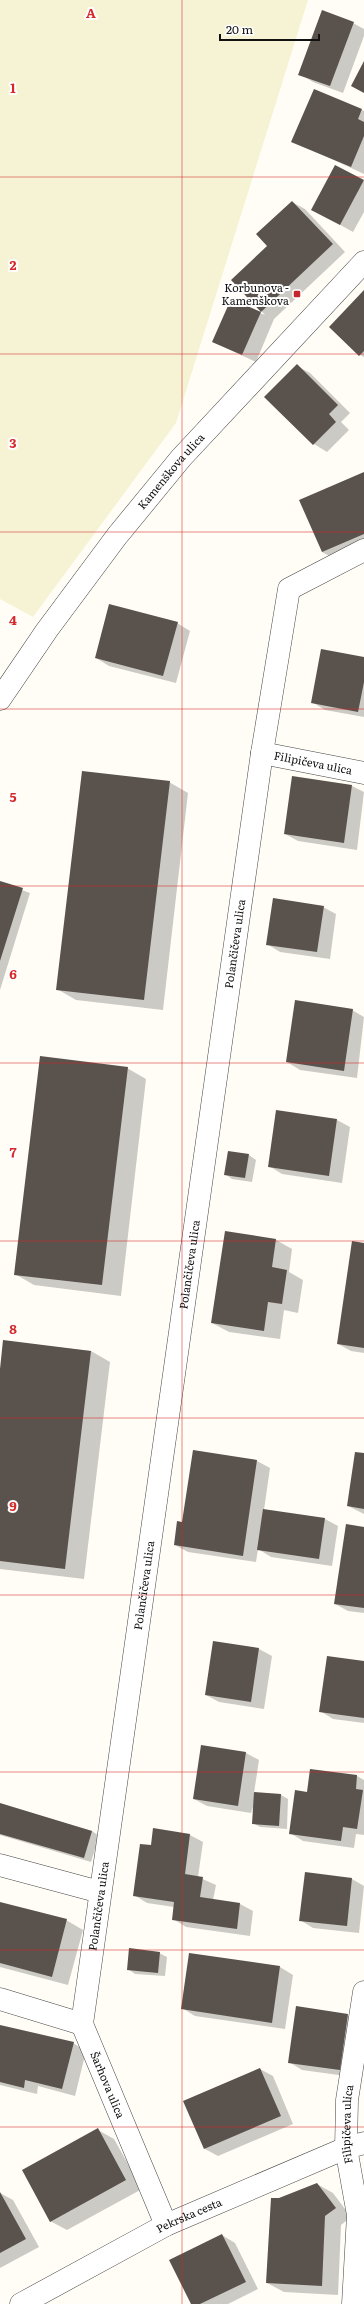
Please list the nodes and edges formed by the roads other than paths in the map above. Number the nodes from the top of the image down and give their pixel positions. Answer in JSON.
{"nodes":[{"id":1,"x":364,"y":245,"type":"edge"},
{"id":2,"x":357,"y":269,"type":"edge"},
{"id":3,"x":364,"y":550,"type":"edge"},
{"id":4,"x":0,"y":699,"type":"edge"},
{"id":5,"x":262,"y":753,"type":"junction"},
{"id":6,"x":364,"y":773,"type":"edge"},
{"id":7,"x":0,"y":1865,"type":"edge"},
{"id":8,"x":100,"y":1892,"type":"junction"},
{"id":9,"x":364,"y":1992,"type":"edge"},
{"id":10,"x":0,"y":1999,"type":"edge"},
{"id":11,"x":82,"y":2024,"type":"junction"},
{"id":12,"x":355,"y":2146,"type":"edge"},
{"id":13,"x":166,"y":2224,"type":"junction"},
{"id":14,"x":21,"y":2304,"type":"edge"},
{"id":15,"x":352,"y":2304,"type":"edge"}],
"edges":[{"from":1,"to":2,"type":"street","name":"Kamenškova ulica"},
{"from":2,"to":4,"type":"street","name":"Kamenškova ulica"},
{"from":3,"to":5,"type":"street","name":"Polančičeva ulica"},
{"from":5,"to":6,"type":"street","name":"Filipičeva ulica"},
{"from":5,"to":8,"type":"street","name":"Polančičeva ulica"},
{"from":7,"to":8,"type":"street"},
{"from":8,"to":11,"type":"street","name":"Polančičeva ulica"},
{"from":9,"to":12,"type":"street","name":"Filipičeva ulica"},
{"from":10,"to":11,"type":"street"},
{"from":11,"to":13,"type":"street","name":"Šarhova ulica"},
{"from":12,"to":13,"type":"street","name":"Pekrska cesta"},
{"from":12,"to":15,"type":"street","name":"Filipičeva ulica"},
{"from":13,"to":14,"type":"street","name":"Pekrska cesta"}]}
